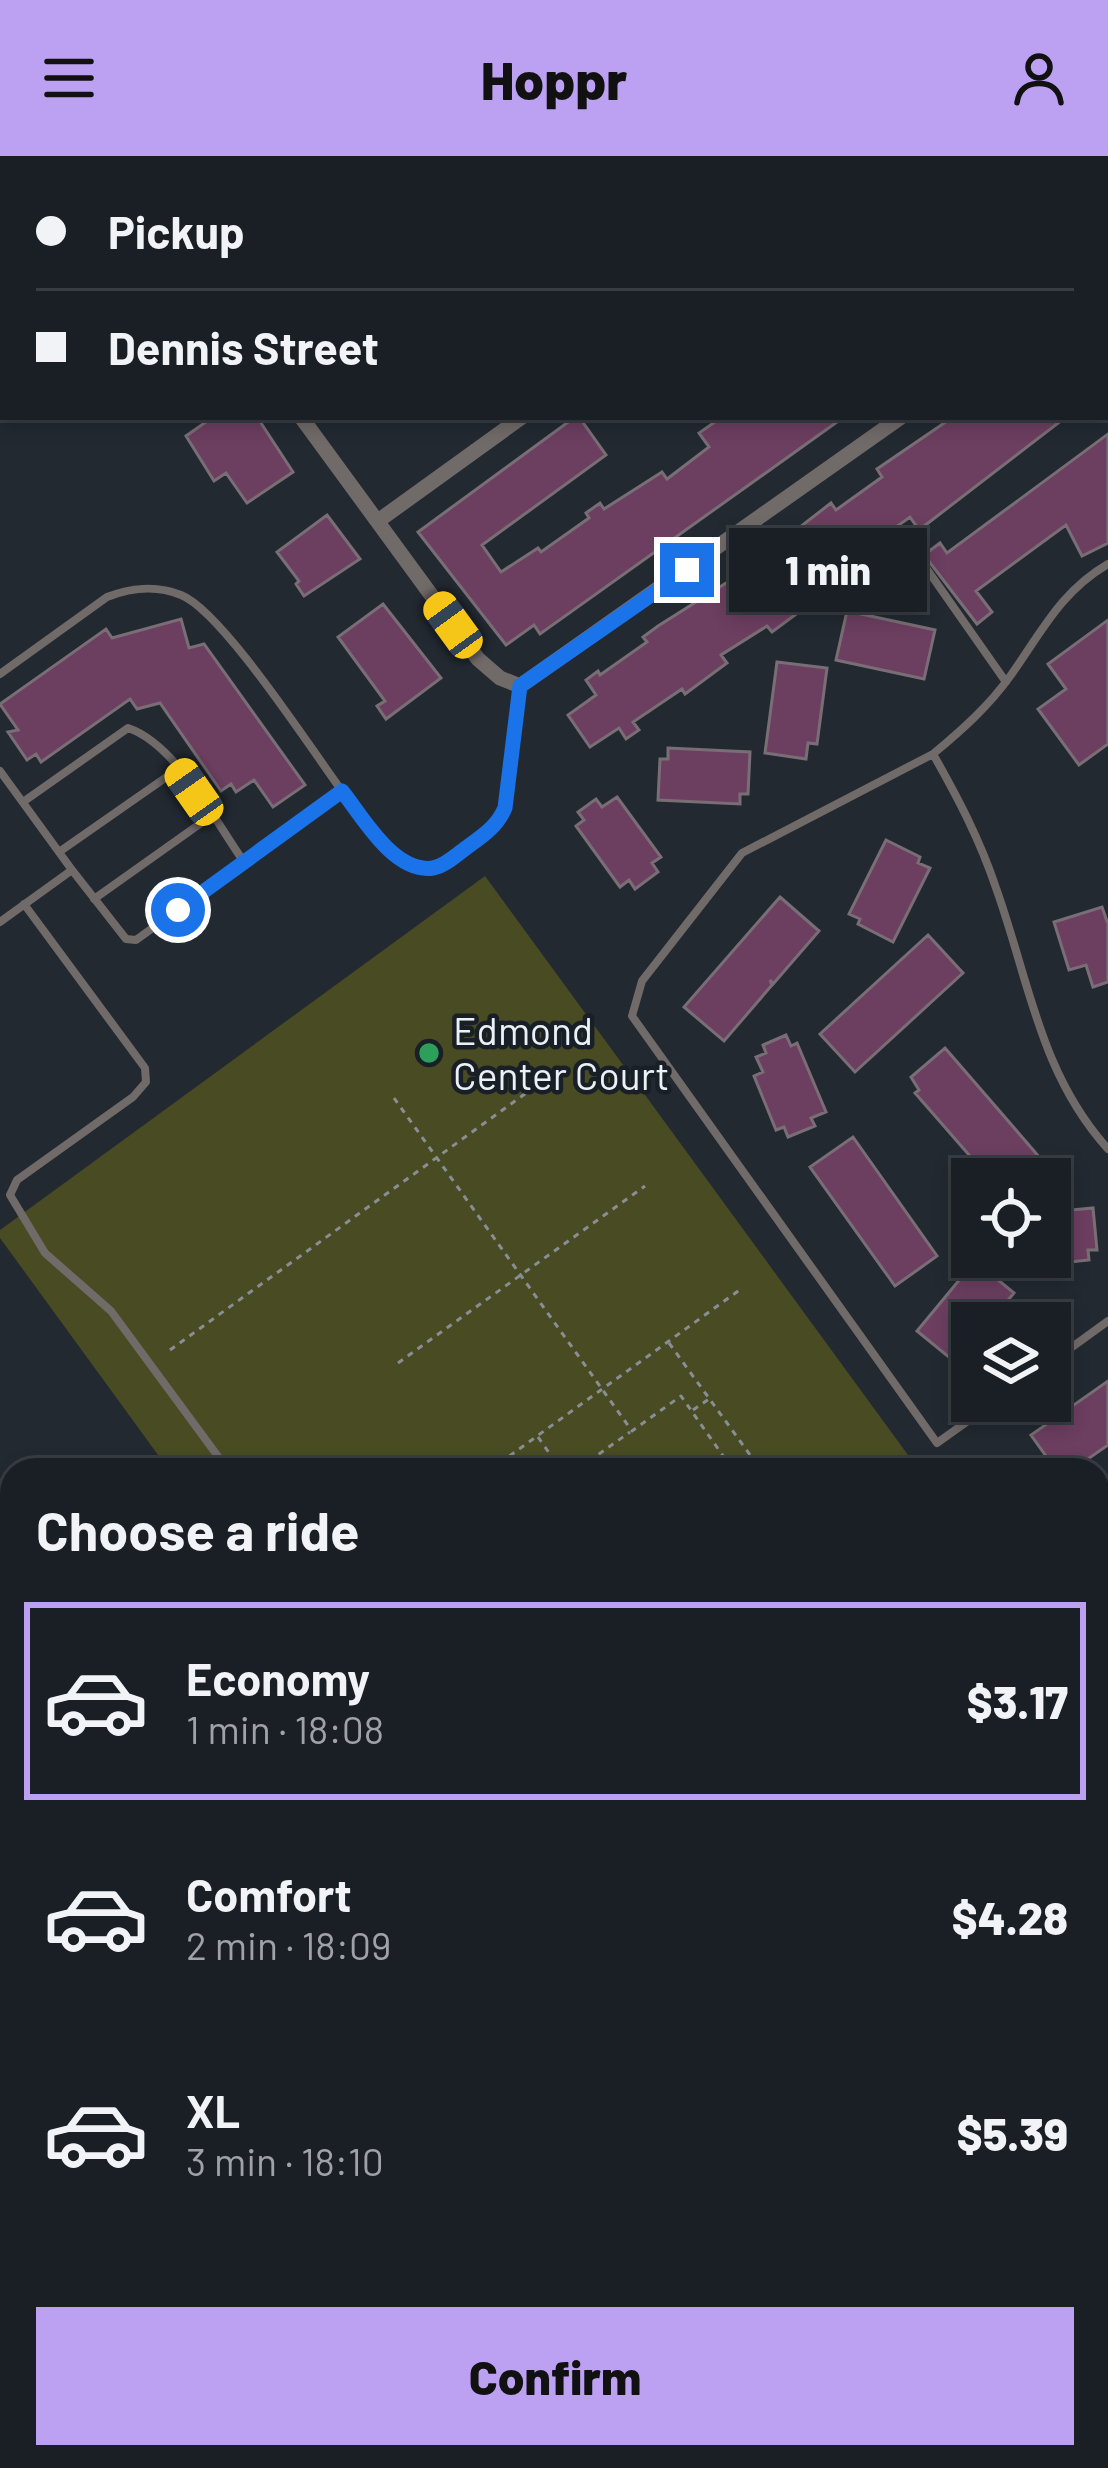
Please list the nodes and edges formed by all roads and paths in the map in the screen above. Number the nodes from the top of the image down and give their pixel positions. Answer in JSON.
{"nodes":[{"id":1,"x":303,"y":420,"type":"edge"},
{"id":2,"x":518,"y":420,"type":"edge"},
{"id":3,"x":897,"y":420,"type":"edge"},
{"id":4,"x":378,"y":521,"type":"junction"},
{"id":5,"x":1108,"y":564,"type":"edge"},
{"id":6,"x":924,"y":565,"type":"dead end"},
{"id":7,"x":0,"y":674,"type":"edge"},
{"id":8,"x":1006,"y":682,"type":"junction"},
{"id":9,"x":520,"y":686,"type":"junction"},
{"id":10,"x":933,"y":754,"type":"junction"},
{"id":11,"x":178,"y":769,"type":"junction"},
{"id":12,"x":0,"y":771,"type":"edge"},
{"id":13,"x":342,"y":791,"type":"junction"},
{"id":14,"x":23,"y":802,"type":"junction"},
{"id":15,"x":211,"y":816,"type":"junction"},
{"id":16,"x":59,"y":852,"type":"junction"},
{"id":17,"x":244,"y":862,"type":"junction"},
{"id":18,"x":72,"y":870,"type":"junction"},
{"id":19,"x":94,"y":898,"type":"junction"},
{"id":20,"x":25,"y":904,"type":"junction"},
{"id":21,"x":0,"y":922,"type":"edge"},
{"id":22,"x":558,"y":1070,"type":"dead end"},
{"id":23,"x":394,"y":1098,"type":"dead end"},
{"id":24,"x":1108,"y":1149,"type":"edge"},
{"id":25,"x":436,"y":1158,"type":"junction"},
{"id":26,"x":645,"y":1186,"type":"dead end"},
{"id":27,"x":521,"y":1275,"type":"junction"},
{"id":28,"x":741,"y":1289,"type":"dead end"},
{"id":29,"x":1108,"y":1321,"type":"edge"},
{"id":30,"x":668,"y":1342,"type":"junction"},
{"id":31,"x":1071,"y":1348,"type":"edge"},
{"id":32,"x":170,"y":1350,"type":"dead end"},
{"id":33,"x":398,"y":1363,"type":"dead end"},
{"id":34,"x":602,"y":1389,"type":"junction"},
{"id":35,"x":709,"y":1399,"type":"junction"},
{"id":36,"x":692,"y":1411,"type":"junction"},
{"id":37,"x":967,"y":1422,"type":"edge"},
{"id":38,"x":632,"y":1431,"type":"junction"},
{"id":39,"x":537,"y":1436,"type":"junction"},
{"id":40,"x":219,"y":1458,"type":"edge"},
{"id":41,"x":507,"y":1458,"type":"edge"},
{"id":42,"x":553,"y":1458,"type":"edge"},
{"id":43,"x":594,"y":1458,"type":"edge"},
{"id":44,"x":725,"y":1458,"type":"edge"},
{"id":45,"x":750,"y":1458,"type":"edge"}],
"edges":[{"from":1,"to":4,"type":"street"},
{"from":2,"to":4,"type":"street"},
{"from":3,"to":9,"type":"street"},
{"from":4,"to":9,"type":"street"},
{"from":5,"to":8,"type":"lane"},
{"from":6,"to":8,"type":"lane"},
{"from":7,"to":13,"type":"lane"},
{"from":8,"to":10,"type":"lane"},
{"from":9,"to":13,"type":"lane"},
{"from":10,"to":24,"type":"lane"},
{"from":10,"to":37,"type":"lane"},
{"from":11,"to":14,"type":"lane"},
{"from":11,"to":15,"type":"lane"},
{"from":11,"to":16,"type":"lane"},
{"from":12,"to":14,"type":"lane"},
{"from":13,"to":17,"type":"lane"},
{"from":14,"to":16,"type":"lane"},
{"from":15,"to":17,"type":"lane"},
{"from":15,"to":19,"type":"lane"},
{"from":16,"to":18,"type":"lane"},
{"from":17,"to":19,"type":"lane"},
{"from":18,"to":19,"type":"lane"},
{"from":18,"to":20,"type":"lane"},
{"from":20,"to":21,"type":"lane"},
{"from":20,"to":40,"type":"lane"},
{"from":22,"to":25,"type":"path"},
{"from":23,"to":25,"type":"path"},
{"from":25,"to":27,"type":"path"},
{"from":25,"to":32,"type":"path"},
{"from":26,"to":27,"type":"path"},
{"from":27,"to":33,"type":"path"},
{"from":27,"to":34,"type":"path"},
{"from":28,"to":30,"type":"path"},
{"from":29,"to":31,"type":"lane"},
{"from":30,"to":34,"type":"path"},
{"from":30,"to":35,"type":"path"},
{"from":34,"to":38,"type":"path"},
{"from":34,"to":39,"type":"path"},
{"from":35,"to":36,"type":"path"},
{"from":35,"to":45,"type":"path"},
{"from":36,"to":38,"type":"path"},
{"from":36,"to":44,"type":"path"},
{"from":38,"to":43,"type":"path"},
{"from":39,"to":41,"type":"path"},
{"from":39,"to":42,"type":"path"}]}
